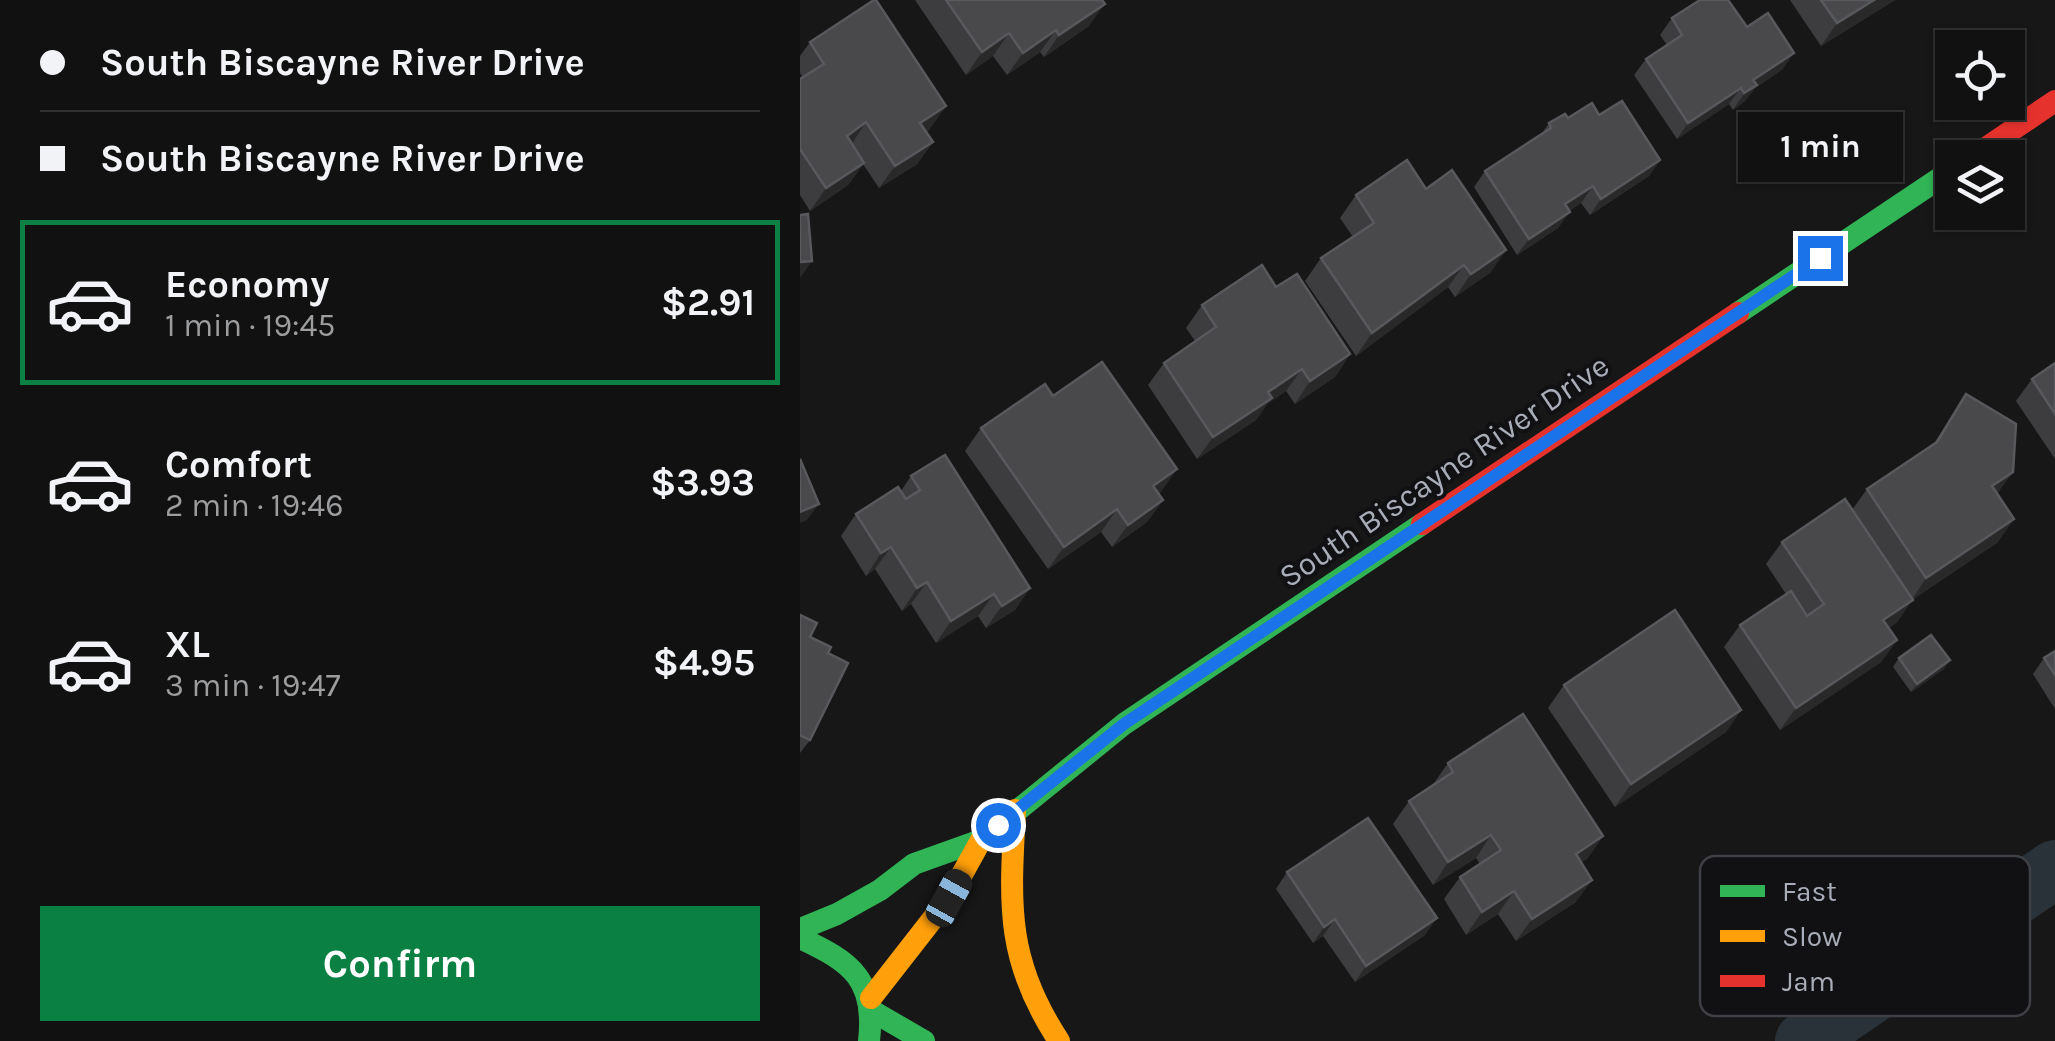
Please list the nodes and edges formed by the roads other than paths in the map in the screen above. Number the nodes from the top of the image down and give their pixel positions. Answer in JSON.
{"nodes":[{"id":1,"x":2055,"y":101,"type":"edge"},
{"id":2,"x":1998,"y":140,"type":"edge"},
{"id":3,"x":1935,"y":181,"type":"edge"},
{"id":4,"x":1015,"y":810,"type":"junction"},
{"id":5,"x":981,"y":840,"type":"junction"},
{"id":6,"x":800,"y":929,"type":"edge"},
{"id":7,"x":800,"y":938,"type":"edge"},
{"id":8,"x":872,"y":1005,"type":"junction"},
{"id":9,"x":868,"y":1041,"type":"edge"},
{"id":10,"x":924,"y":1041,"type":"edge"},
{"id":11,"x":1059,"y":1041,"type":"edge"}],
"edges":[{"from":1,"to":2,"type":"street"},
{"from":3,"to":4,"type":"street","name":"South Biscayne River Drive"},
{"from":4,"to":5,"type":"street","name":"South Biscayne River Drive"},
{"from":4,"to":11,"type":"street"},
{"from":5,"to":6,"type":"street","name":"South Biscayne River Drive"},
{"from":5,"to":8,"type":"street","name":"South Biscayne River Drive"},
{"from":7,"to":8,"type":"street"},
{"from":8,"to":9,"type":"street"},
{"from":8,"to":10,"type":"street"}]}
